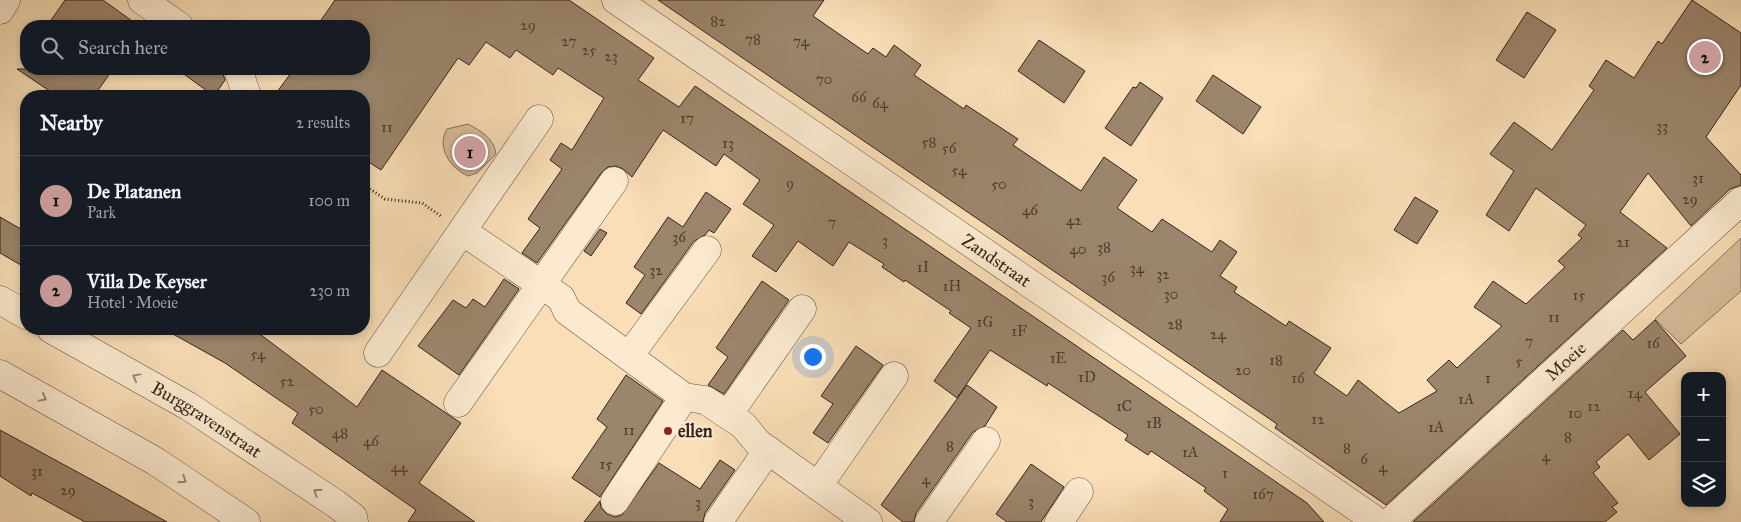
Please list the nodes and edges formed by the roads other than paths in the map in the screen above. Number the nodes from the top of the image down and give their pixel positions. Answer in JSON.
{"nodes":[{"id":1,"x":6,"y":0,"type":"edge"},
{"id":2,"x":142,"y":0,"type":"edge"},
{"id":3,"x":616,"y":0,"type":"edge"},
{"id":4,"x":0,"y":10,"type":"edge"},
{"id":5,"x":170,"y":20,"type":"edge"},
{"id":6,"x":240,"y":75,"type":"edge"},
{"id":7,"x":245,"y":90,"type":"edge"},
{"id":8,"x":539,"y":119,"type":"dead end"},
{"id":9,"x":614,"y":181,"type":"dead end"},
{"id":10,"x":1741,"y":201,"type":"edge"},
{"id":11,"x":462,"y":231,"type":"junction"},
{"id":12,"x":707,"y":250,"type":"dead end"},
{"id":13,"x":541,"y":285,"type":"junction"},
{"id":14,"x":0,"y":300,"type":"edge"},
{"id":15,"x":802,"y":309,"type":"dead end"},
{"id":16,"x":20,"y":312,"type":"edge"},
{"id":17,"x":62,"y":335,"type":"edge"},
{"id":18,"x":378,"y":353,"type":"dead end"},
{"id":19,"x":629,"y":356,"type":"junction"},
{"id":20,"x":0,"y":374,"type":"edge"},
{"id":21,"x":894,"y":376,"type":"dead end"},
{"id":22,"x":684,"y":397,"type":"junction"},
{"id":23,"x":458,"y":403,"type":"dead end"},
{"id":24,"x":728,"y":415,"type":"junction"},
{"id":25,"x":986,"y":441,"type":"dead end"},
{"id":26,"x":768,"y":450,"type":"junction"},
{"id":27,"x":818,"y":486,"type":"junction"},
{"id":28,"x":1079,"y":492,"type":"dead end"},
{"id":29,"x":614,"y":501,"type":"dead end"},
{"id":30,"x":246,"y":522,"type":"edge"},
{"id":31,"x":354,"y":522,"type":"edge"},
{"id":32,"x":718,"y":522,"type":"edge"},
{"id":33,"x":868,"y":522,"type":"edge"},
{"id":34,"x":929,"y":522,"type":"edge"},
{"id":35,"x":1059,"y":522,"type":"edge"},
{"id":36,"x":1378,"y":522,"type":"edge"},
{"id":37,"x":1390,"y":522,"type":"edge"}],
"edges":[{"from":1,"to":4,"type":"street"},
{"from":2,"to":5,"type":"street"},
{"from":3,"to":36,"type":"street","name":"Zandstraat"},
{"from":6,"to":7,"type":"street"},
{"from":8,"to":11,"type":"street"},
{"from":9,"to":13,"type":"street"},
{"from":10,"to":37,"type":"street","name":"Moeie"},
{"from":11,"to":13,"type":"street"},
{"from":11,"to":18,"type":"street"},
{"from":12,"to":19,"type":"street"},
{"from":13,"to":19,"type":"street"},
{"from":13,"to":23,"type":"street"},
{"from":14,"to":16,"type":"street"},
{"from":15,"to":24,"type":"street"},
{"from":31,"to":17,"type":"street","name":"Burggravenstraat","one_way":true},
{"from":19,"to":22,"type":"street"},
{"from":20,"to":30,"type":"street","one_way":true},
{"from":21,"to":27,"type":"street"},
{"from":22,"to":24,"type":"street"},
{"from":22,"to":29,"type":"street"},
{"from":24,"to":26,"type":"street"},
{"from":25,"to":34,"type":"street"},
{"from":26,"to":27,"type":"street"},
{"from":26,"to":32,"type":"street"},
{"from":27,"to":33,"type":"street"},
{"from":28,"to":35,"type":"street"}]}
